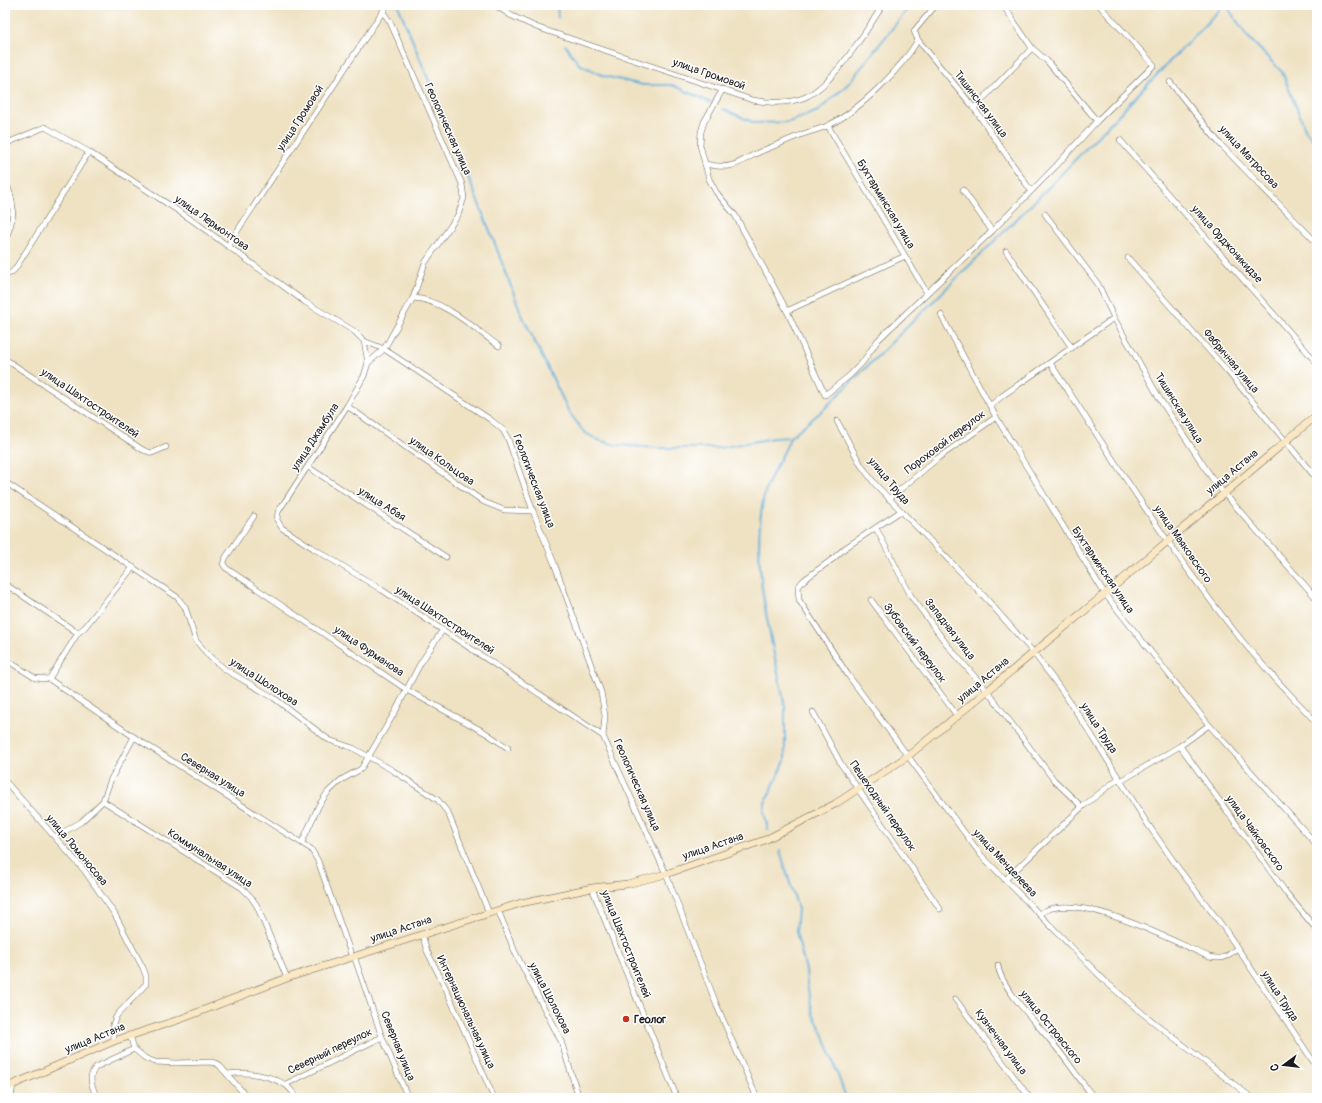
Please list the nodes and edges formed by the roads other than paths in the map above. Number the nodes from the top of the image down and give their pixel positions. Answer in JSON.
{"nodes":[{"id":1,"x":390,"y":5,"type":"edge"},
{"id":2,"x":496,"y":5,"type":"edge"},
{"id":3,"x":884,"y":5,"type":"edge"},
{"id":4,"x":936,"y":5,"type":"edge"},
{"id":5,"x":1003,"y":5,"type":"edge"},
{"id":6,"x":1099,"y":5,"type":"edge"},
{"id":7,"x":385,"y":8,"type":"edge"},
{"id":8,"x":918,"y":40,"type":"junction"},
{"id":9,"x":1032,"y":48,"type":"junction"},
{"id":10,"x":1170,"y":82,"type":"dead end"},
{"id":11,"x":723,"y":89,"type":"junction"},
{"id":12,"x":974,"y":108,"type":"junction"},
{"id":13,"x":1097,"y":121,"type":"junction"},
{"id":14,"x":828,"y":126,"type":"junction"},
{"id":15,"x":1120,"y":140,"type":"dead end"},
{"id":16,"x":5,"y":144,"type":"edge"},
{"id":17,"x":89,"y":152,"type":"junction"},
{"id":18,"x":705,"y":164,"type":"junction"},
{"id":19,"x":5,"y":182,"type":"edge"},
{"id":20,"x":963,"y":190,"type":"dead end"},
{"id":21,"x":1031,"y":191,"type":"junction"},
{"id":22,"x":1045,"y":214,"type":"dead end"},
{"id":23,"x":992,"y":230,"type":"junction"},
{"id":24,"x":5,"y":239,"type":"edge"},
{"id":25,"x":1317,"y":243,"type":"edge"},
{"id":26,"x":228,"y":245,"type":"junction"},
{"id":27,"x":1006,"y":251,"type":"dead end"},
{"id":28,"x":905,"y":256,"type":"junction"},
{"id":29,"x":1128,"y":258,"type":"dead end"},
{"id":30,"x":5,"y":274,"type":"edge"},
{"id":31,"x":927,"y":293,"type":"junction"},
{"id":32,"x":413,"y":298,"type":"junction"},
{"id":33,"x":787,"y":311,"type":"junction"},
{"id":34,"x":941,"y":315,"type":"dead end"},
{"id":35,"x":1114,"y":318,"type":"junction"},
{"id":36,"x":364,"y":341,"type":"junction"},
{"id":37,"x":499,"y":346,"type":"dead end"},
{"id":38,"x":1072,"y":348,"type":"junction"},
{"id":39,"x":384,"y":349,"type":"junction"},
{"id":40,"x":5,"y":359,"type":"edge"},
{"id":41,"x":368,"y":363,"type":"junction"},
{"id":42,"x":1050,"y":363,"type":"junction"},
{"id":43,"x":1317,"y":363,"type":"edge"},
{"id":44,"x":347,"y":406,"type":"junction"},
{"id":45,"x":990,"y":406,"type":"junction"},
{"id":46,"x":1317,"y":415,"type":"edge"},
{"id":47,"x":996,"y":417,"type":"junction"},
{"id":48,"x":836,"y":421,"type":"dead end"},
{"id":49,"x":503,"y":430,"type":"joint"},
{"id":50,"x":1285,"y":442,"type":"junction"},
{"id":51,"x":166,"y":447,"type":"dead end"},
{"id":52,"x":308,"y":467,"type":"junction"},
{"id":53,"x":1317,"y":479,"type":"edge"},
{"id":54,"x":5,"y":482,"type":"edge"},
{"id":55,"x":1224,"y":493,"type":"junction"},
{"id":56,"x":889,"y":499,"type":"junction"},
{"id":57,"x":533,"y":511,"type":"junction"},
{"id":58,"x":901,"y":511,"type":"junction"},
{"id":59,"x":254,"y":516,"type":"dead end"},
{"id":60,"x":277,"y":520,"type":"joint"},
{"id":61,"x":876,"y":528,"type":"junction"},
{"id":62,"x":1168,"y":542,"type":"junction"},
{"id":63,"x":446,"y":557,"type":"dead end"},
{"id":64,"x":132,"y":567,"type":"junction"},
{"id":65,"x":5,"y":584,"type":"edge"},
{"id":66,"x":1105,"y":594,"type":"junction"},
{"id":67,"x":1317,"y":599,"type":"edge"},
{"id":68,"x":871,"y":600,"type":"dead end"},
{"id":69,"x":442,"y":631,"type":"junction"},
{"id":70,"x":78,"y":634,"type":"junction"},
{"id":71,"x":1034,"y":652,"type":"junction"},
{"id":72,"x":5,"y":660,"type":"edge"},
{"id":73,"x":49,"y":679,"type":"junction"},
{"id":74,"x":407,"y":690,"type":"junction"},
{"id":75,"x":988,"y":692,"type":"junction"},
{"id":76,"x":813,"y":712,"type":"dead end"},
{"id":77,"x":958,"y":717,"type":"junction"},
{"id":78,"x":1317,"y":723,"type":"edge"},
{"id":79,"x":1209,"y":725,"type":"junction"},
{"id":80,"x":603,"y":736,"type":"junction"},
{"id":81,"x":134,"y":737,"type":"junction"},
{"id":82,"x":1180,"y":746,"type":"junction"},
{"id":83,"x":508,"y":748,"type":"dead end"},
{"id":84,"x":368,"y":756,"type":"junction"},
{"id":85,"x":908,"y":756,"type":"junction"},
{"id":86,"x":1120,"y":780,"type":"junction"},
{"id":87,"x":5,"y":781,"type":"edge"},
{"id":88,"x":860,"y":789,"type":"junction"},
{"id":89,"x":102,"y":801,"type":"junction"},
{"id":90,"x":1082,"y":807,"type":"junction"},
{"id":91,"x":55,"y":837,"type":"junction"},
{"id":92,"x":302,"y":842,"type":"junction"},
{"id":93,"x":1317,"y":845,"type":"edge"},
{"id":94,"x":666,"y":874,"type":"junction"},
{"id":95,"x":1005,"y":880,"type":"junction"},
{"id":96,"x":592,"y":888,"type":"junction"},
{"id":97,"x":940,"y":909,"type":"dead end"},
{"id":98,"x":498,"y":910,"type":"junction"},
{"id":99,"x":489,"y":913,"type":"junction"},
{"id":100,"x":1040,"y":914,"type":"junction"},
{"id":101,"x":1317,"y":930,"type":"edge"},
{"id":102,"x":422,"y":934,"type":"junction"},
{"id":103,"x":1237,"y":948,"type":"junction"},
{"id":104,"x":353,"y":957,"type":"junction"},
{"id":105,"x":998,"y":966,"type":"dead end"},
{"id":106,"x":288,"y":978,"type":"junction"},
{"id":107,"x":955,"y":999,"type":"dead end"},
{"id":108,"x":130,"y":1035,"type":"junction"},
{"id":109,"x":382,"y":1037,"type":"junction"},
{"id":110,"x":114,"y":1041,"type":"junction"},
{"id":111,"x":134,"y":1049,"type":"junction"},
{"id":112,"x":1317,"y":1067,"type":"edge"},
{"id":113,"x":228,"y":1074,"type":"junction"},
{"id":114,"x":13,"y":1084,"type":"junction"},
{"id":115,"x":286,"y":1084,"type":"junction"},
{"id":116,"x":5,"y":1088,"type":"edge"},
{"id":117,"x":11,"y":1098,"type":"edge"},
{"id":118,"x":97,"y":1098,"type":"edge"},
{"id":119,"x":248,"y":1098,"type":"edge"},
{"id":120,"x":297,"y":1098,"type":"edge"},
{"id":121,"x":408,"y":1098,"type":"edge"},
{"id":122,"x":494,"y":1098,"type":"edge"},
{"id":123,"x":579,"y":1098,"type":"edge"},
{"id":124,"x":677,"y":1098,"type":"edge"},
{"id":125,"x":757,"y":1098,"type":"edge"},
{"id":126,"x":1030,"y":1098,"type":"edge"},
{"id":127,"x":1094,"y":1098,"type":"edge"},
{"id":128,"x":1252,"y":1098,"type":"edge"}],
"edges":[{"from":1,"to":7,"type":"street","name":"улица Громовой"},
{"from":2,"to":11,"type":"street","name":"улица Громовой"},
{"from":3,"to":11,"type":"street","name":"улица Громовой"},
{"from":4,"to":8,"type":"street","name":"Тишинская улица"},
{"from":5,"to":9,"type":"street"},
{"from":6,"to":13,"type":"street"},
{"from":7,"to":26,"type":"street","name":"улица Громовой"},
{"from":7,"to":32,"type":"street","name":"Геологическая улица"},
{"from":8,"to":12,"type":"street","name":"Тишинская улица"},
{"from":8,"to":14,"type":"street"},
{"from":9,"to":12,"type":"street"},
{"from":9,"to":13,"type":"street"},
{"from":10,"to":25,"type":"street","name":"улица Матросова"},
{"from":11,"to":18,"type":"street"},
{"from":12,"to":21,"type":"street","name":"Тишинская улица"},
{"from":13,"to":21,"type":"street"},
{"from":14,"to":18,"type":"street"},
{"from":14,"to":28,"type":"street","name":"Бухтарминская улица"},
{"from":15,"to":43,"type":"street","name":"улица Орджоникидзе"},
{"from":16,"to":17,"type":"street","name":"улица Лермонтова"},
{"from":17,"to":26,"type":"street","name":"улица Лермонтова"},
{"from":17,"to":30,"type":"street"},
{"from":18,"to":33,"type":"street"},
{"from":19,"to":24,"type":"street"},
{"from":20,"to":23,"type":"street"},
{"from":21,"to":23,"type":"street"},
{"from":22,"to":35,"type":"street","name":"Тишинская улица"},
{"from":23,"to":31,"type":"street"},
{"from":26,"to":36,"type":"street","name":"улица Лермонтова"},
{"from":27,"to":38,"type":"street"},
{"from":28,"to":31,"type":"street","name":"Бухтарминская улица"},
{"from":28,"to":33,"type":"street"},
{"from":29,"to":50,"type":"street","name":"Фабричная улица"},
{"from":31,"to":33,"type":"street"},
{"from":32,"to":37,"type":"street"},
{"from":32,"to":39,"type":"street","name":"улица Джамбула"},
{"from":34,"to":45,"type":"street","name":"Бухтарминская улица"},
{"from":35,"to":38,"type":"street"},
{"from":35,"to":55,"type":"street","name":"Тишинская улица"},
{"from":36,"to":39,"type":"street","name":"улица Лермонтова"},
{"from":36,"to":41,"type":"street","name":"улица Джамбула"},
{"from":38,"to":42,"type":"street"},
{"from":39,"to":41,"type":"street","name":"улица Джамбула"},
{"from":39,"to":49,"type":"street","name":"улица Лермонтова"},
{"from":40,"to":51,"type":"street","name":"улица Шахтостроителей"},
{"from":41,"to":44,"type":"street","name":"улица Джамбула"},
{"from":42,"to":45,"type":"street"},
{"from":42,"to":62,"type":"street","name":"улица Маяковского"},
{"from":44,"to":52,"type":"street","name":"улица Джамбула"},
{"from":44,"to":57,"type":"street","name":"улица Кольцова"},
{"from":45,"to":47,"type":"street","name":"Бухтарминская улица"},
{"from":46,"to":50,"type":"street","name":"улица Астана"},
{"from":47,"to":56,"type":"street","name":"Пороховой переулок"},
{"from":47,"to":66,"type":"street","name":"Бухтарминская улица"},
{"from":48,"to":56,"type":"street","name":"улица Труда"},
{"from":49,"to":57,"type":"street","name":"Геологическая улица"},
{"from":50,"to":53,"type":"street","name":"Фабричная улица"},
{"from":50,"to":55,"type":"street","name":"улица Астана"},
{"from":52,"to":60,"type":"street","name":"улица Джамбула"},
{"from":52,"to":63,"type":"street","name":"улица Абая"},
{"from":54,"to":64,"type":"street","name":"улица Шолохова"},
{"from":55,"to":62,"type":"street","name":"улица Астана"},
{"from":55,"to":67,"type":"street","name":"Тишинская улица"},
{"from":56,"to":58,"type":"street","name":"улица Труда"},
{"from":57,"to":80,"type":"street","name":"Геологическая улица"},
{"from":58,"to":61,"type":"street"},
{"from":58,"to":71,"type":"street","name":"улица Труда"},
{"from":59,"to":74,"type":"street","name":"улица Фурманова"},
{"from":60,"to":69,"type":"street","name":"улица Шахтостроителей"},
{"from":61,"to":75,"type":"street","name":"Западная улица"},
{"from":61,"to":85,"type":"street","name":"улица Менделеева"},
{"from":62,"to":66,"type":"street","name":"улица Астана"},
{"from":62,"to":78,"type":"street","name":"улица Маяковского"},
{"from":64,"to":70,"type":"street"},
{"from":64,"to":84,"type":"street","name":"улица Шолохова"},
{"from":65,"to":70,"type":"street"},
{"from":66,"to":71,"type":"street","name":"улица Астана"},
{"from":66,"to":79,"type":"street","name":"Бухтарминская улица"},
{"from":68,"to":77,"type":"street","name":"Зубовский переулок"},
{"from":69,"to":74,"type":"street"},
{"from":69,"to":80,"type":"street","name":"улица Шахтостроителей"},
{"from":70,"to":73,"type":"street"},
{"from":71,"to":75,"type":"street","name":"улица Астана"},
{"from":71,"to":86,"type":"street","name":"улица Труда"},
{"from":72,"to":73,"type":"street","name":"Северная улица"},
{"from":73,"to":81,"type":"street","name":"Северная улица"},
{"from":74,"to":83,"type":"street","name":"улица Фурманова"},
{"from":74,"to":84,"type":"street"},
{"from":75,"to":77,"type":"street","name":"улица Астана"},
{"from":75,"to":90,"type":"street","name":"Западная улица"},
{"from":76,"to":88,"type":"street","name":"Пешеходный переулок"},
{"from":77,"to":85,"type":"street","name":"улица Астана"},
{"from":79,"to":82,"type":"street"},
{"from":79,"to":93,"type":"street","name":"Бухтарминская улица"},
{"from":80,"to":94,"type":"street","name":"Геологическая улица"},
{"from":81,"to":89,"type":"street"},
{"from":81,"to":92,"type":"street","name":"Северная улица"},
{"from":82,"to":86,"type":"street"},
{"from":82,"to":101,"type":"street","name":"улица Чайковского"},
{"from":84,"to":92,"type":"street"},
{"from":84,"to":99,"type":"street","name":"улица Шолохова"},
{"from":85,"to":88,"type":"street","name":"улица Астана"},
{"from":85,"to":95,"type":"street","name":"улица Менделеева"},
{"from":86,"to":90,"type":"street"},
{"from":86,"to":103,"type":"street","name":"улица Труда"},
{"from":87,"to":91,"type":"street","name":"улица Ломоносова"},
{"from":88,"to":94,"type":"street","name":"улица Астана"},
{"from":88,"to":97,"type":"street","name":"Пешеходный переулок"},
{"from":89,"to":91,"type":"street"},
{"from":89,"to":106,"type":"street","name":"Коммунальная улица"},
{"from":90,"to":95,"type":"street"},
{"from":91,"to":110,"type":"street","name":"улица Ломоносова"},
{"from":92,"to":104,"type":"street","name":"Северная улица"},
{"from":94,"to":96,"type":"street","name":"улица Астана"},
{"from":94,"to":125,"type":"street","name":"Геологическая улица"},
{"from":95,"to":100,"type":"street","name":"улица Менделеева"},
{"from":96,"to":98,"type":"street","name":"улица Астана"},
{"from":96,"to":124,"type":"street","name":"улица Шахтостроителей"},
{"from":98,"to":99,"type":"street","name":"улица Астана"},
{"from":98,"to":123,"type":"street","name":"улица Шолохова"},
{"from":99,"to":102,"type":"street","name":"улица Астана"},
{"from":100,"to":103,"type":"street"},
{"from":100,"to":128,"type":"street","name":"улица Менделеева"},
{"from":102,"to":104,"type":"street","name":"улица Астана"},
{"from":102,"to":122,"type":"street","name":"Интернациональная улица"},
{"from":103,"to":112,"type":"street","name":"улица Труда"},
{"from":104,"to":106,"type":"street","name":"улица Астана"},
{"from":104,"to":109,"type":"street","name":"Северная улица"},
{"from":105,"to":127,"type":"street","name":"улица Островского"},
{"from":106,"to":108,"type":"street","name":"улица Астана"},
{"from":107,"to":126,"type":"street","name":"Кузнечная улица"},
{"from":108,"to":110,"type":"street","name":"улица Астана"},
{"from":108,"to":111,"type":"street"},
{"from":109,"to":115,"type":"street","name":"Северный переулок"},
{"from":109,"to":121,"type":"street","name":"Северная улица"},
{"from":110,"to":114,"type":"street","name":"улица Астана"},
{"from":111,"to":113,"type":"street"},
{"from":111,"to":118,"type":"street"},
{"from":113,"to":115,"type":"street"},
{"from":113,"to":119,"type":"street"},
{"from":114,"to":116,"type":"street","name":"улица Астана"},
{"from":114,"to":117,"type":"street"},
{"from":115,"to":120,"type":"street"}]}
